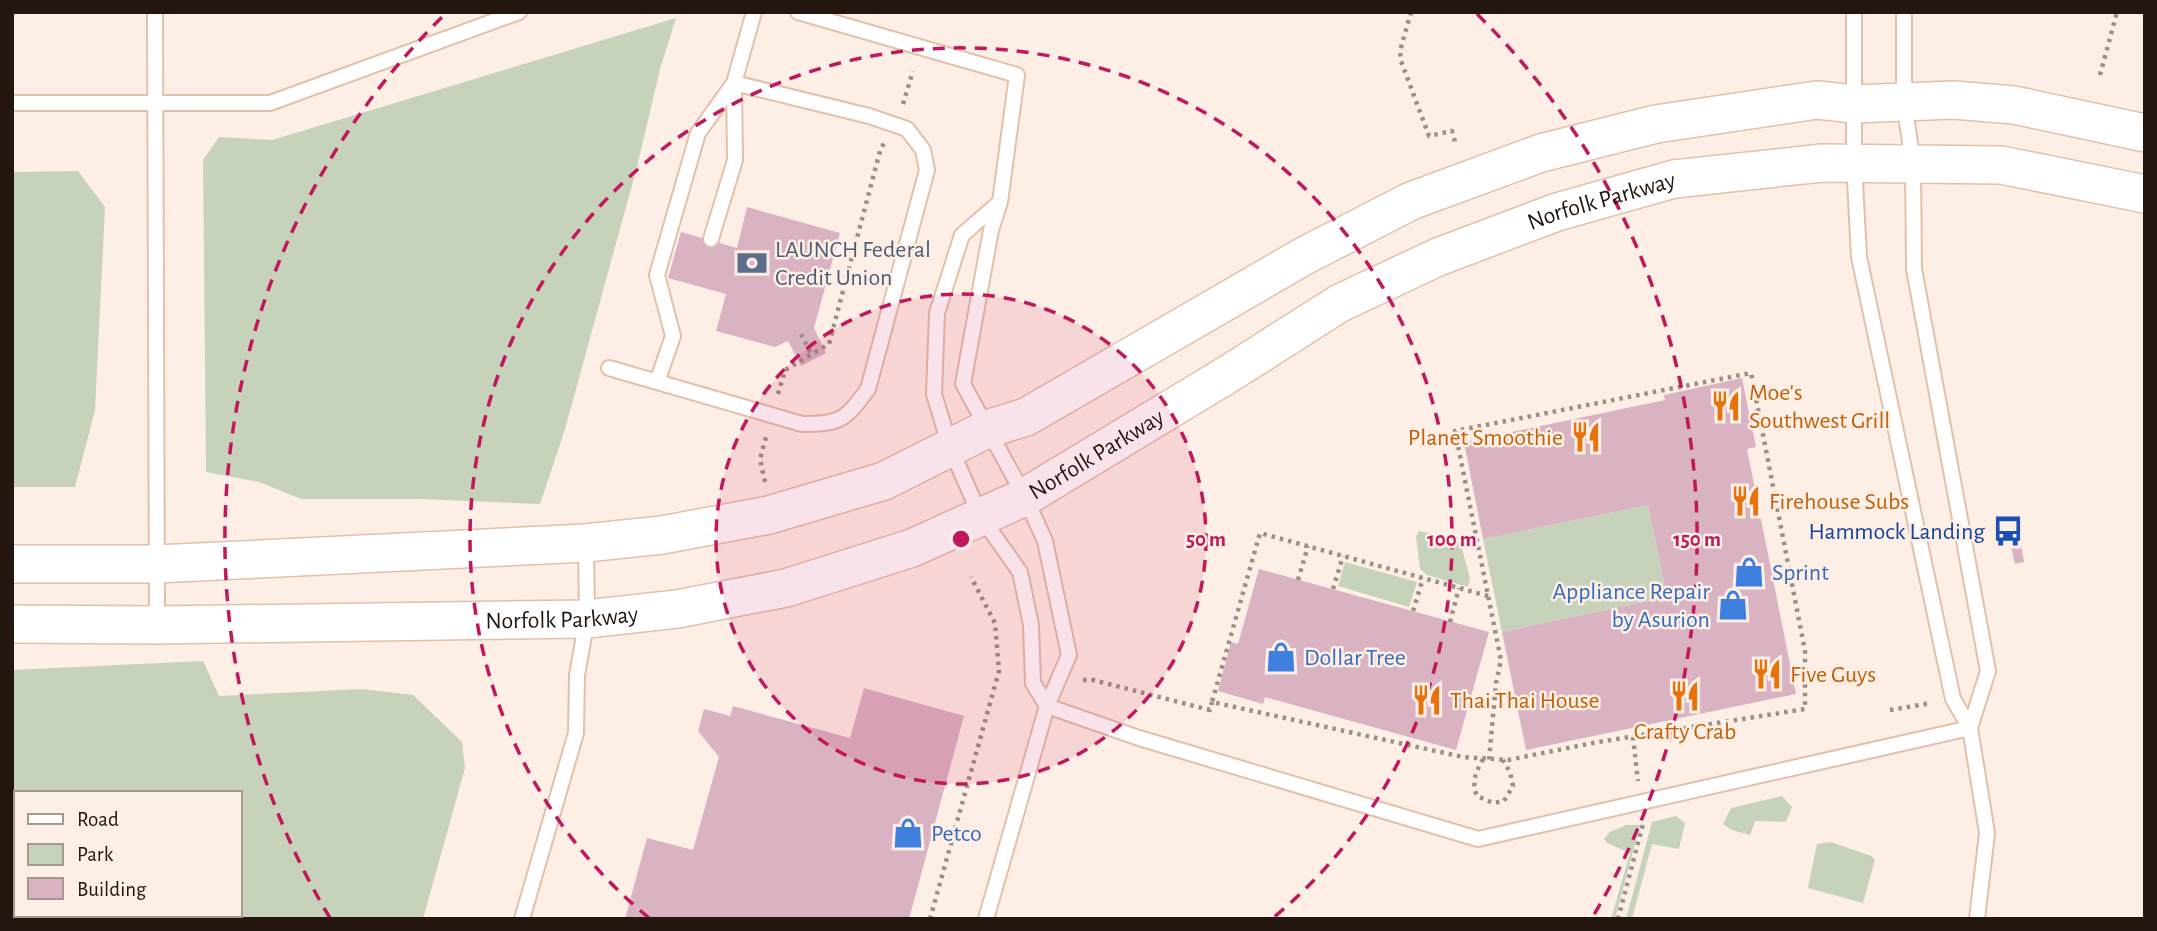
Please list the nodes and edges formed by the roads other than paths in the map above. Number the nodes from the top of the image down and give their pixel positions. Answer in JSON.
{"nodes":[{"id":1,"x":155,"y":12,"type":"edge"},
{"id":2,"x":519,"y":12,"type":"edge"},
{"id":3,"x":754,"y":12,"type":"edge"},
{"id":4,"x":799,"y":12,"type":"edge"},
{"id":5,"x":1854,"y":12,"type":"edge"},
{"id":6,"x":1904,"y":12,"type":"edge"},
{"id":7,"x":734,"y":83,"type":"junction"},
{"id":8,"x":1904,"y":102,"type":"junction"},
{"id":9,"x":12,"y":103,"type":"edge"},
{"id":10,"x":155,"y":103,"type":"junction"},
{"id":11,"x":1854,"y":104,"type":"junction"},
{"id":12,"x":2145,"y":133,"type":"edge"},
{"id":13,"x":1854,"y":162,"type":"junction"},
{"id":14,"x":1913,"y":163,"type":"junction"},
{"id":15,"x":2145,"y":194,"type":"edge"},
{"id":16,"x":1000,"y":202,"type":"junction"},
{"id":17,"x":711,"y":239,"type":"dead end"},
{"id":18,"x":609,"y":368,"type":"dead end"},
{"id":19,"x":657,"y":382,"type":"junction"},
{"id":20,"x":987,"y":429,"type":"junction"},
{"id":21,"x":950,"y":447,"type":"junction"},
{"id":22,"x":1025,"y":497,"type":"junction"},
{"id":23,"x":981,"y":517,"type":"junction"},
{"id":24,"x":586,"y":543,"type":"junction"},
{"id":25,"x":12,"y":564,"type":"edge"},
{"id":26,"x":157,"y":564,"type":"junction"},
{"id":27,"x":587,"y":619,"type":"junction"},
{"id":28,"x":12,"y":624,"type":"edge"},
{"id":29,"x":157,"y":625,"type":"junction"},
{"id":30,"x":1046,"y":706,"type":"junction"},
{"id":31,"x":1970,"y":728,"type":"junction"},
{"id":32,"x":522,"y":919,"type":"edge"},
{"id":33,"x":986,"y":919,"type":"edge"},
{"id":34,"x":1977,"y":919,"type":"edge"}],
"edges":[{"from":1,"to":10,"type":"lane"},
{"from":2,"to":10,"type":"lane"},
{"from":3,"to":7,"type":"lane"},
{"from":4,"to":16,"type":"lane"},
{"from":5,"to":11,"type":"lane"},
{"from":6,"to":8,"type":"lane"},
{"from":7,"to":17,"type":"lane"},
{"from":7,"to":19,"type":"lane"},
{"from":7,"to":19,"type":"lane"},
{"from":8,"to":11,"type":"street"},
{"from":8,"to":12,"type":"street"},
{"from":8,"to":14,"type":"lane"},
{"from":9,"to":10,"type":"lane"},
{"from":10,"to":26,"type":"lane"},
{"from":11,"to":13,"type":"lane"},
{"from":11,"to":20,"type":"street"},
{"from":13,"to":14,"type":"street","name":"Norfolk Parkway"},
{"from":13,"to":22,"type":"street","name":"Norfolk Parkway"},
{"from":13,"to":31,"type":"lane"},
{"from":14,"to":15,"type":"street","name":"Norfolk Parkway"},
{"from":14,"to":31,"type":"lane"},
{"from":16,"to":20,"type":"lane"},
{"from":16,"to":21,"type":"lane"},
{"from":18,"to":19,"type":"lane"},
{"from":20,"to":21,"type":"street"},
{"from":20,"to":22,"type":"lane"},
{"from":21,"to":23,"type":"lane"},
{"from":21,"to":24,"type":"street"},
{"from":22,"to":23,"type":"street","name":"Norfolk Parkway"},
{"from":22,"to":30,"type":"lane"},
{"from":23,"to":27,"type":"street","name":"Norfolk Parkway"},
{"from":23,"to":30,"type":"lane"},
{"from":24,"to":26,"type":"street"},
{"from":24,"to":27,"type":"lane"},
{"from":25,"to":26,"type":"street"},
{"from":26,"to":29,"type":"lane"},
{"from":27,"to":29,"type":"street","name":"Norfolk Parkway"},
{"from":27,"to":32,"type":"lane"},
{"from":28,"to":29,"type":"street","name":"Norfolk Parkway"},
{"from":30,"to":31,"type":"lane"},
{"from":30,"to":33,"type":"lane"},
{"from":31,"to":34,"type":"lane"}]}
